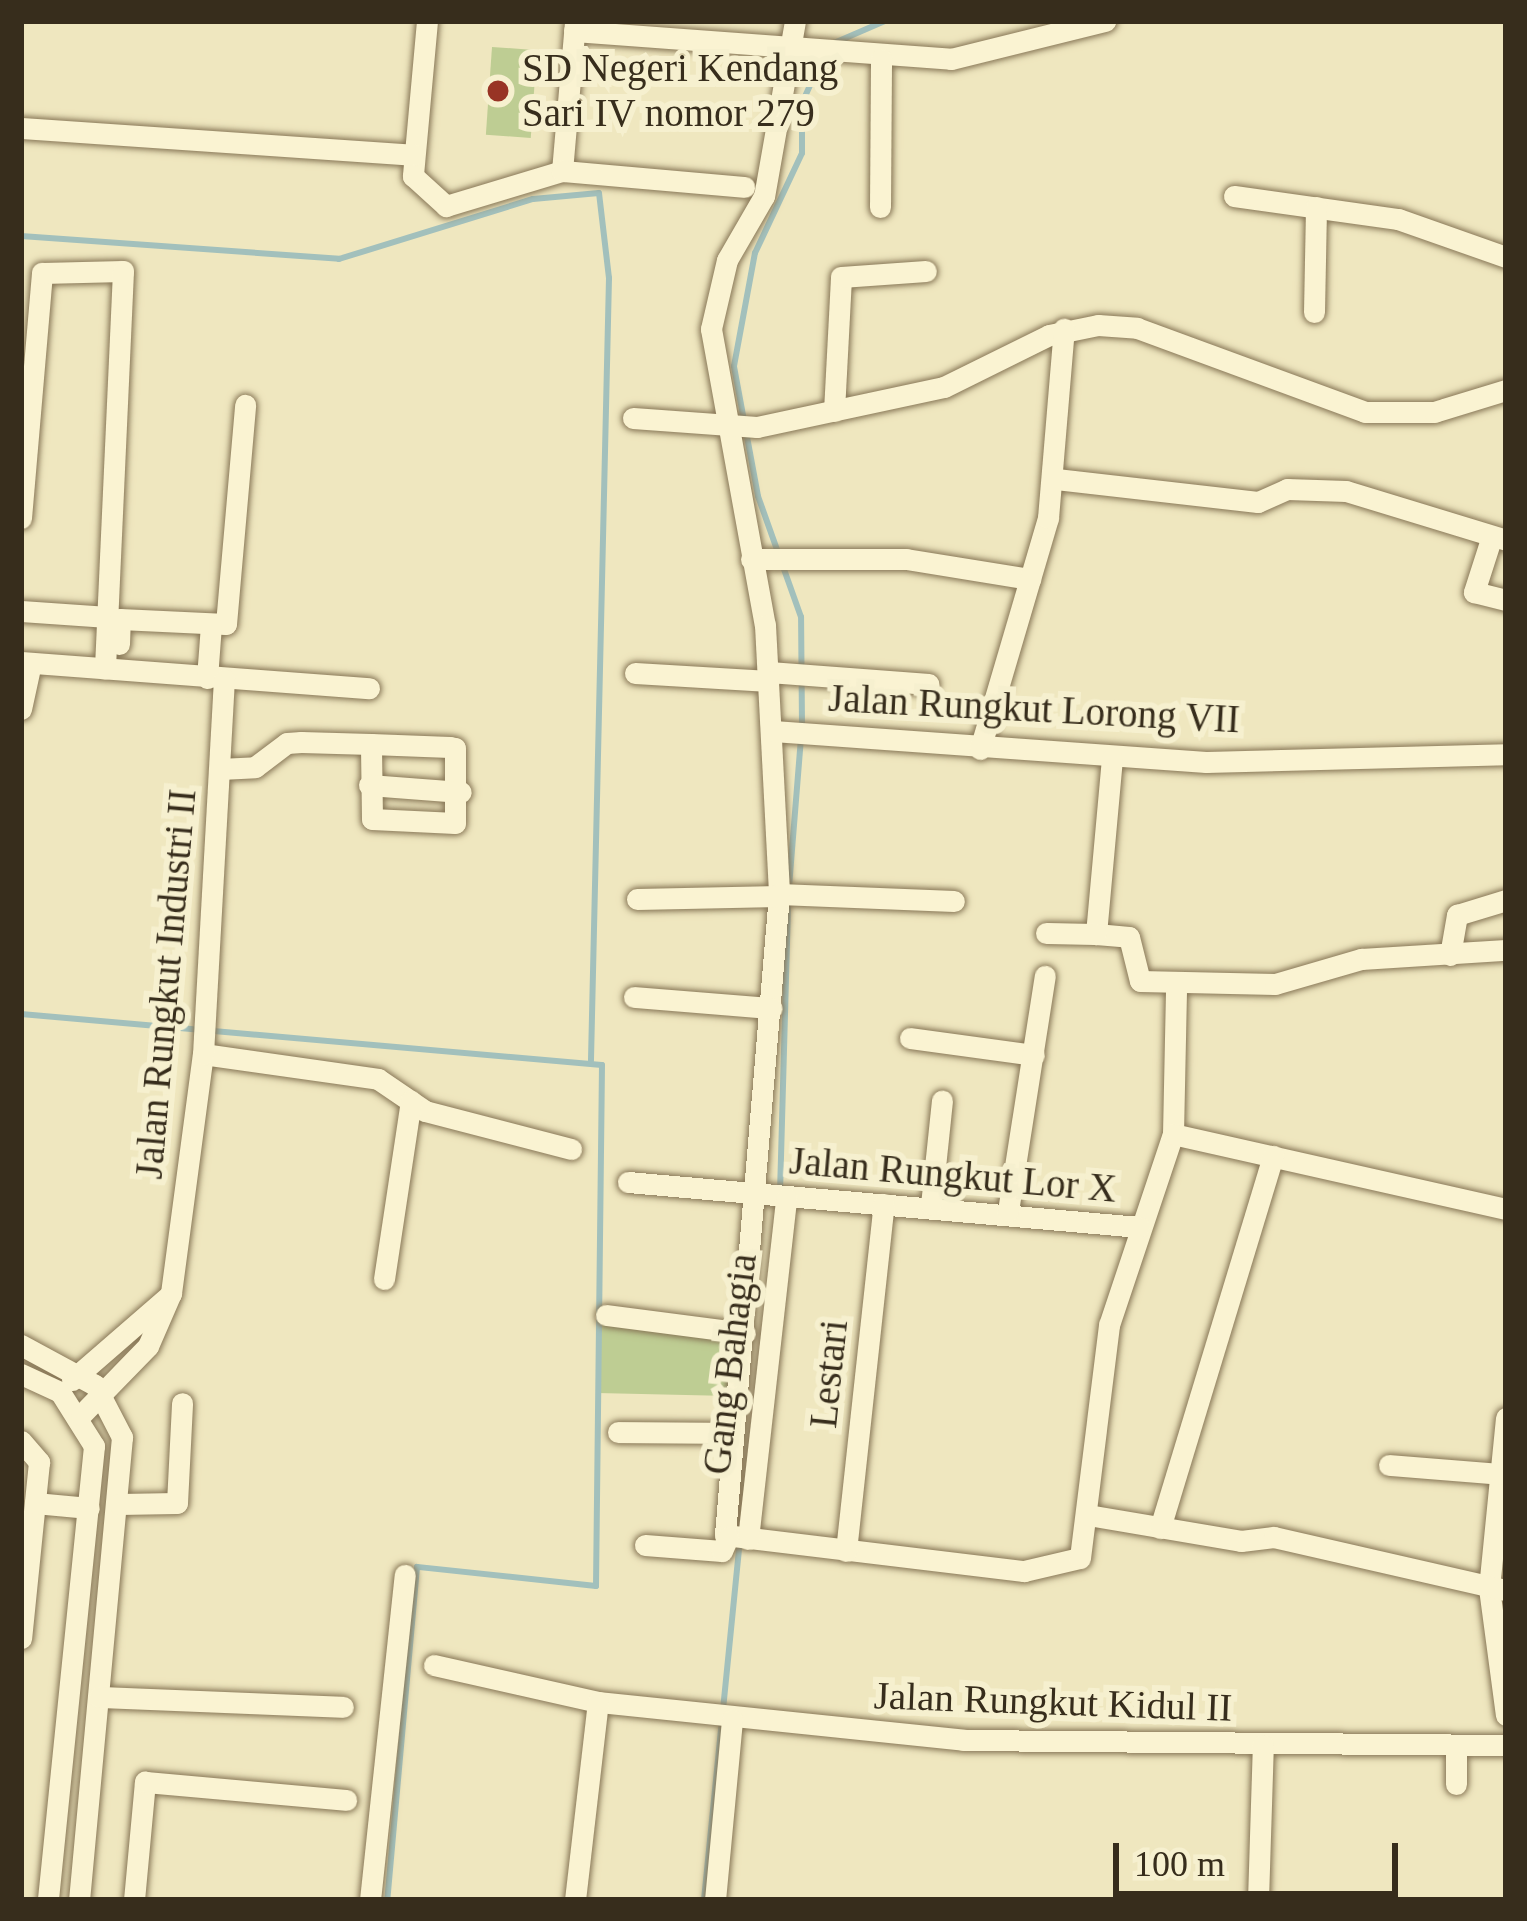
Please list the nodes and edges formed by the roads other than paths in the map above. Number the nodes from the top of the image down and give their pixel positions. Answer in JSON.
{"nodes":[{"id":1,"x":427,"y":21,"type":"edge"},
{"id":2,"x":795,"y":21,"type":"edge"},
{"id":3,"x":1105,"y":21,"type":"edge"},
{"id":4,"x":575,"y":26,"type":"edge"},
{"id":5,"x":790,"y":49,"type":"junction"},
{"id":6,"x":881,"y":59,"type":"junction"},
{"id":7,"x":21,"y":128,"type":"edge"},
{"id":8,"x":413,"y":155,"type":"junction"},
{"id":9,"x":562,"y":171,"type":"junction"},
{"id":10,"x":744,"y":187,"type":"dead end"},
{"id":11,"x":1234,"y":196,"type":"dead end"},
{"id":12,"x":880,"y":207,"type":"dead end"},
{"id":13,"x":1316,"y":207,"type":"junction"},
{"id":14,"x":1506,"y":257,"type":"edge"},
{"id":15,"x":926,"y":271,"type":"dead end"},
{"id":16,"x":136,"y":272,"type":"dead end"},
{"id":17,"x":1314,"y":312,"type":"dead end"},
{"id":18,"x":1064,"y":329,"type":"junction"},
{"id":19,"x":1506,"y":390,"type":"edge"},
{"id":20,"x":245,"y":405,"type":"dead end"},
{"id":21,"x":834,"y":411,"type":"junction"},
{"id":22,"x":633,"y":418,"type":"dead end"},
{"id":23,"x":740,"y":427,"type":"junction"},
{"id":24,"x":1056,"y":479,"type":"junction"},
{"id":25,"x":21,"y":518,"type":"edge"},
{"id":26,"x":1498,"y":540,"type":"edge"},
{"id":27,"x":751,"y":559,"type":"junction"},
{"id":28,"x":1030,"y":579,"type":"junction"},
{"id":29,"x":1506,"y":600,"type":"edge"},
{"id":30,"x":21,"y":611,"type":"edge"},
{"id":31,"x":114,"y":618,"type":"junction"},
{"id":32,"x":211,"y":625,"type":"junction"},
{"id":33,"x":26,"y":663,"type":"edge"},
{"id":34,"x":112,"y":669,"type":"junction"},
{"id":35,"x":635,"y":673,"type":"dead end"},
{"id":36,"x":783,"y":674,"type":"junction"},
{"id":37,"x":216,"y":679,"type":"junction"},
{"id":38,"x":929,"y":684,"type":"dead end"},
{"id":39,"x":369,"y":688,"type":"dead end"},
{"id":40,"x":21,"y":709,"type":"edge"},
{"id":41,"x":792,"y":731,"type":"junction"},
{"id":42,"x":371,"y":744,"type":"junction"},
{"id":43,"x":980,"y":749,"type":"junction"},
{"id":44,"x":1506,"y":754,"type":"edge"},
{"id":45,"x":1112,"y":758,"type":"junction"},
{"id":46,"x":220,"y":769,"type":"junction"},
{"id":47,"x":370,"y":785,"type":"junction"},
{"id":48,"x":461,"y":792,"type":"junction"},
{"id":49,"x":785,"y":895,"type":"junction"},
{"id":50,"x":637,"y":898,"type":"dead end"},
{"id":51,"x":1506,"y":900,"type":"edge"},
{"id":52,"x":954,"y":902,"type":"dead end"},
{"id":53,"x":1046,"y":933,"type":"dead end"},
{"id":54,"x":1096,"y":934,"type":"junction"},
{"id":55,"x":1506,"y":950,"type":"edge"},
{"id":56,"x":1450,"y":955,"type":"junction"},
{"id":57,"x":1045,"y":976,"type":"dead end"},
{"id":58,"x":1176,"y":985,"type":"junction"},
{"id":59,"x":634,"y":997,"type":"dead end"},
{"id":60,"x":772,"y":1008,"type":"junction"},
{"id":61,"x":910,"y":1038,"type":"dead end"},
{"id":62,"x":203,"y":1046,"type":"junction"},
{"id":63,"x":1034,"y":1055,"type":"junction"},
{"id":64,"x":411,"y":1101,"type":"junction"},
{"id":65,"x":942,"y":1101,"type":"dead end"},
{"id":66,"x":1173,"y":1134,"type":"junction"},
{"id":67,"x":571,"y":1149,"type":"dead end"},
{"id":68,"x":1273,"y":1156,"type":"junction"},
{"id":69,"x":628,"y":1181,"type":"dead end"},
{"id":70,"x":776,"y":1197,"type":"junction"},
{"id":71,"x":884,"y":1204,"type":"junction"},
{"id":72,"x":931,"y":1205,"type":"junction"},
{"id":73,"x":1506,"y":1209,"type":"edge"},
{"id":74,"x":1008,"y":1211,"type":"junction"},
{"id":75,"x":1139,"y":1227,"type":"junction"},
{"id":76,"x":384,"y":1279,"type":"dead end"},
{"id":77,"x":171,"y":1293,"type":"junction"},
{"id":78,"x":606,"y":1315,"type":"dead end"},
{"id":79,"x":745,"y":1333,"type":"junction"},
{"id":80,"x":21,"y":1345,"type":"edge"},
{"id":81,"x":81,"y":1372,"type":"junction"},
{"id":82,"x":21,"y":1374,"type":"edge"},
{"id":83,"x":60,"y":1392,"type":"junction"},
{"id":84,"x":104,"y":1396,"type":"junction"},
{"id":85,"x":182,"y":1402,"type":"dead end"},
{"id":86,"x":81,"y":1415,"type":"junction"},
{"id":87,"x":1506,"y":1418,"type":"edge"},
{"id":88,"x":619,"y":1432,"type":"dead end"},
{"id":89,"x":733,"y":1433,"type":"junction"},
{"id":90,"x":21,"y":1441,"type":"edge"},
{"id":91,"x":1389,"y":1466,"type":"dead end"},
{"id":92,"x":1502,"y":1474,"type":"junction"},
{"id":93,"x":35,"y":1503,"type":"junction"},
{"id":94,"x":119,"y":1504,"type":"junction"},
{"id":95,"x":89,"y":1508,"type":"junction"},
{"id":96,"x":1088,"y":1515,"type":"junction"},
{"id":97,"x":1498,"y":1518,"type":"edge"},
{"id":98,"x":1160,"y":1528,"type":"junction"},
{"id":99,"x":739,"y":1538,"type":"junction"},
{"id":100,"x":86,"y":1544,"type":"junction"},
{"id":101,"x":645,"y":1545,"type":"dead end"},
{"id":102,"x":115,"y":1547,"type":"junction"},
{"id":103,"x":846,"y":1551,"type":"junction"},
{"id":104,"x":405,"y":1575,"type":"dead end"},
{"id":105,"x":1497,"y":1588,"type":"edge"},
{"id":106,"x":21,"y":1638,"type":"edge"},
{"id":107,"x":434,"y":1665,"type":"dead end"},
{"id":108,"x":99,"y":1697,"type":"junction"},
{"id":109,"x":598,"y":1702,"type":"junction"},
{"id":110,"x":343,"y":1707,"type":"dead end"},
{"id":111,"x":1506,"y":1715,"type":"edge"},
{"id":112,"x":724,"y":1719,"type":"junction"},
{"id":113,"x":1263,"y":1745,"type":"junction"},
{"id":114,"x":1506,"y":1745,"type":"edge"},
{"id":115,"x":1456,"y":1748,"type":"junction"},
{"id":116,"x":1456,"y":1784,"type":"dead end"},
{"id":117,"x":346,"y":1799,"type":"dead end"},
{"id":118,"x":48,"y":1900,"type":"edge"},
{"id":119,"x":79,"y":1900,"type":"edge"},
{"id":120,"x":134,"y":1900,"type":"edge"},
{"id":121,"x":370,"y":1900,"type":"edge"},
{"id":122,"x":575,"y":1900,"type":"edge"},
{"id":123,"x":715,"y":1900,"type":"edge"},
{"id":124,"x":1258,"y":1900,"type":"edge"}],
"edges":[{"from":1,"to":8,"type":"street"},
{"from":2,"to":5,"type":"street"},
{"from":3,"to":6,"type":"street"},
{"from":4,"to":5,"type":"street"},
{"from":4,"to":9,"type":"street"},
{"from":5,"to":6,"type":"street"},
{"from":5,"to":23,"type":"street"},
{"from":6,"to":12,"type":"street"},
{"from":7,"to":8,"type":"street"},
{"from":8,"to":9,"type":"street"},
{"from":9,"to":10,"type":"street"},
{"from":11,"to":13,"type":"street"},
{"from":13,"to":14,"type":"street"},
{"from":13,"to":17,"type":"street"},
{"from":15,"to":21,"type":"street"},
{"from":16,"to":31,"type":"street"},
{"from":18,"to":19,"type":"street"},
{"from":18,"to":21,"type":"street"},
{"from":18,"to":24,"type":"street"},
{"from":20,"to":32,"type":"street","name":"Jalan Rungkut Industri II"},
{"from":21,"to":23,"type":"street"},
{"from":22,"to":23,"type":"street"},
{"from":23,"to":27,"type":"street"},
{"from":24,"to":26,"type":"street"},
{"from":24,"to":28,"type":"street"},
{"from":25,"to":31,"type":"street"},
{"from":26,"to":29,"type":"street"},
{"from":27,"to":28,"type":"street"},
{"from":27,"to":36,"type":"street"},
{"from":28,"to":43,"type":"street"},
{"from":30,"to":31,"type":"street"},
{"from":31,"to":32,"type":"street"},
{"from":31,"to":34,"type":"street"},
{"from":32,"to":37,"type":"street","name":"Jalan Rungkut Industri II"},
{"from":33,"to":34,"type":"street"},
{"from":33,"to":40,"type":"street"},
{"from":34,"to":37,"type":"street"},
{"from":35,"to":36,"type":"street"},
{"from":36,"to":38,"type":"street"},
{"from":36,"to":41,"type":"street"},
{"from":37,"to":39,"type":"street"},
{"from":37,"to":46,"type":"street","name":"Jalan Rungkut Industri II"},
{"from":41,"to":43,"type":"street","name":"Jalan Rungkut Lorong VII"},
{"from":41,"to":49,"type":"street"},
{"from":42,"to":46,"type":"street"},
{"from":42,"to":47,"type":"street"},
{"from":42,"to":48,"type":"street"},
{"from":43,"to":45,"type":"street","name":"Jalan Rungkut Lorong VII"},
{"from":44,"to":45,"type":"street","name":"Jalan Rungkut Lorong VII"},
{"from":45,"to":54,"type":"street"},
{"from":46,"to":62,"type":"street","name":"Jalan Rungkut Industri II"},
{"from":47,"to":48,"type":"street"},
{"from":47,"to":48,"type":"street"},
{"from":49,"to":50,"type":"street"},
{"from":49,"to":52,"type":"street"},
{"from":49,"to":60,"type":"street"},
{"from":51,"to":56,"type":"street"},
{"from":53,"to":54,"type":"street"},
{"from":54,"to":58,"type":"street"},
{"from":55,"to":56,"type":"street"},
{"from":56,"to":58,"type":"street"},
{"from":57,"to":63,"type":"street"},
{"from":58,"to":66,"type":"street","name":"Jalan Rungkut Lor X"},
{"from":59,"to":60,"type":"street"},
{"from":60,"to":70,"type":"street"},
{"from":61,"to":63,"type":"street"},
{"from":62,"to":64,"type":"street"},
{"from":62,"to":77,"type":"street","name":"Jalan Rungkut Industri II"},
{"from":63,"to":74,"type":"street"},
{"from":64,"to":67,"type":"street"},
{"from":64,"to":76,"type":"street"},
{"from":65,"to":72,"type":"street"},
{"from":66,"to":68,"type":"street"},
{"from":66,"to":75,"type":"street","name":"Jalan Rungkut Lor X"},
{"from":68,"to":73,"type":"street"},
{"from":68,"to":98,"type":"street"},
{"from":69,"to":70,"type":"street","name":"Jalan Rungkut Lor X"},
{"from":70,"to":71,"type":"street","name":"Jalan Rungkut Lor X"},
{"from":70,"to":79,"type":"street","name":"Jalan Rungkut Lor X"},
{"from":70,"to":99,"type":"street","name":"Gang Bahagia"},
{"from":71,"to":72,"type":"street","name":"Jalan Rungkut Lor X"},
{"from":71,"to":103,"type":"street","name":"Lestari"},
{"from":72,"to":74,"type":"street","name":"Jalan Rungkut Lor X"},
{"from":74,"to":75,"type":"street","name":"Jalan Rungkut Lor X"},
{"from":75,"to":96,"type":"street","name":"Jalan Rungkut Lor X"},
{"from":77,"to":81,"type":"street"},
{"from":77,"to":84,"type":"street","name":"Jalan Rungkut Industri II"},
{"from":78,"to":79,"type":"street"},
{"from":79,"to":89,"type":"street","name":"Jalan Rungkut Lor X"},
{"from":80,"to":81,"type":"street"},
{"from":81,"to":83,"type":"street"},
{"from":81,"to":84,"type":"street"},
{"from":82,"to":83,"type":"street"},
{"from":83,"to":86,"type":"street"},
{"from":84,"to":86,"type":"street","name":"Jalan Rungkut Industri II"},
{"from":84,"to":94,"type":"street"},
{"from":85,"to":94,"type":"street"},
{"from":86,"to":95,"type":"street"},
{"from":87,"to":92,"type":"street"},
{"from":88,"to":89,"type":"street"},
{"from":89,"to":99,"type":"street","name":"Jalan Rungkut Lor X"},
{"from":90,"to":93,"type":"street"},
{"from":91,"to":92,"type":"street"},
{"from":92,"to":97,"type":"street"},
{"from":93,"to":95,"type":"street"},
{"from":93,"to":106,"type":"street"},
{"from":94,"to":102,"type":"street"},
{"from":95,"to":100,"type":"street"},
{"from":96,"to":98,"type":"street"},
{"from":96,"to":103,"type":"street","name":"Jalan Rungkut Lor X"},
{"from":97,"to":105,"type":"street"},
{"from":98,"to":105,"type":"street"},
{"from":99,"to":101,"type":"street"},
{"from":99,"to":103,"type":"street","name":"Jalan Rungkut Lor X"},
{"from":100,"to":102,"type":"street"},
{"from":100,"to":118,"type":"street"},
{"from":102,"to":108,"type":"street"},
{"from":104,"to":121,"type":"street"},
{"from":105,"to":111,"type":"street"},
{"from":107,"to":109,"type":"street","name":"Jalan Rungkut Kidul II"},
{"from":108,"to":110,"type":"street"},
{"from":108,"to":119,"type":"street"},
{"from":109,"to":112,"type":"street","name":"Jalan Rungkut Kidul II"},
{"from":109,"to":122,"type":"street"},
{"from":112,"to":113,"type":"street","name":"Jalan Rungkut Kidul II"},
{"from":112,"to":123,"type":"street"},
{"from":113,"to":115,"type":"street","name":"Jalan Rungkut Kidul II"},
{"from":113,"to":124,"type":"street"},
{"from":114,"to":115,"type":"street","name":"Jalan Rungkut Kidul II"},
{"from":115,"to":116,"type":"street"},
{"from":117,"to":120,"type":"street"}]}
